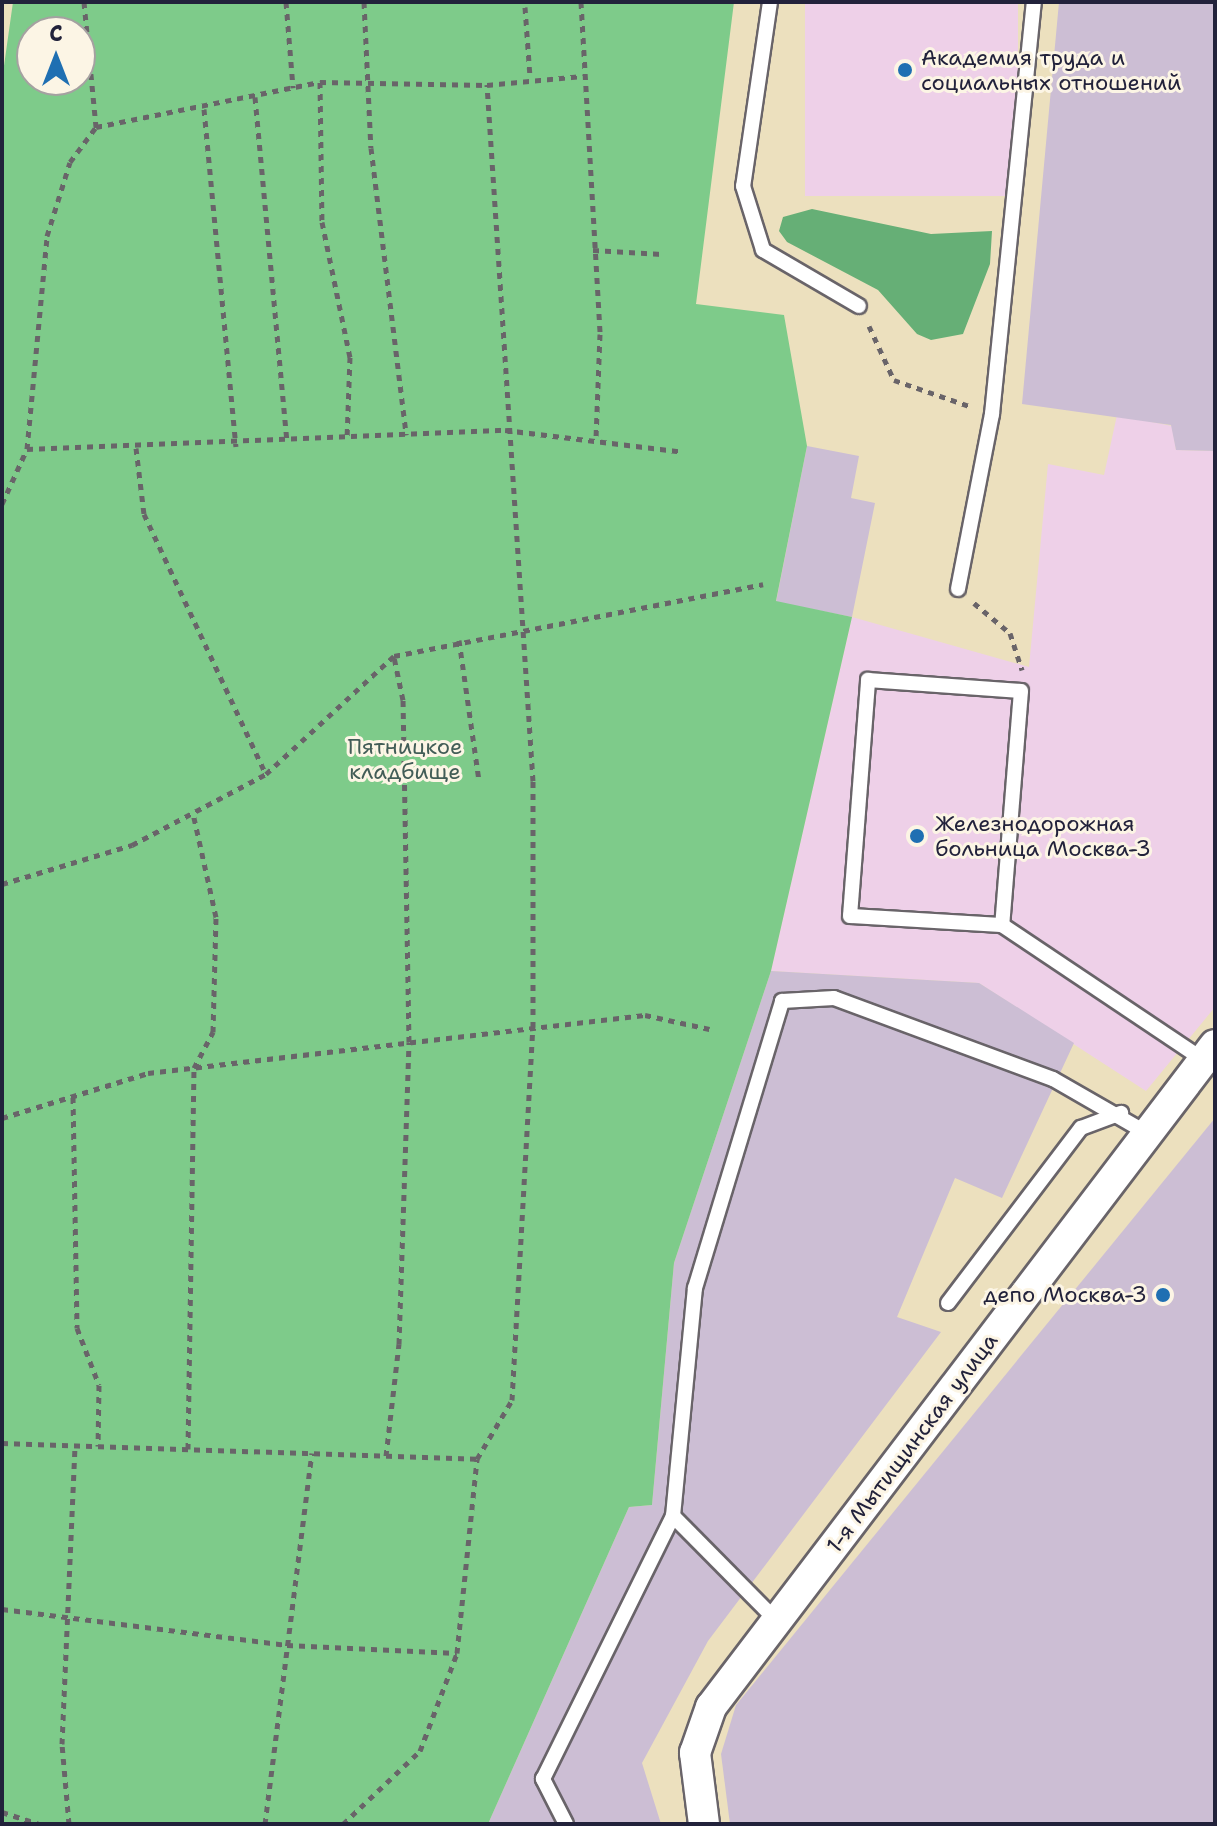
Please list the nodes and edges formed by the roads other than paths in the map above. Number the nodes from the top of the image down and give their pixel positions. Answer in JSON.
{"nodes":[{"id":1,"x":770,"y":2,"type":"edge"},
{"id":2,"x":1034,"y":2,"type":"edge"},
{"id":3,"x":859,"y":306,"type":"road end"},
{"id":4,"x":958,"y":589,"type":"road end"},
{"id":5,"x":1002,"y":925,"type":"junction"},
{"id":6,"x":1209,"y":1052,"type":"edge"},
{"id":7,"x":1121,"y":1113,"type":"junction"},
{"id":8,"x":1145,"y":1132,"type":"junction"},
{"id":9,"x":948,"y":1303,"type":"dead end"},
{"id":10,"x":673,"y":1516,"type":"junction"},
{"id":11,"x":777,"y":1621,"type":"junction"},
{"id":12,"x":566,"y":1824,"type":"edge"},
{"id":13,"x":704,"y":1824,"type":"edge"}],
"edges":[{"from":1,"to":3,"type":"lane"},
{"from":2,"to":4,"type":"lane"},
{"from":5,"to":5,"type":"lane"},
{"from":5,"to":6,"type":"lane"},
{"from":6,"to":8,"type":"street","name":"1-я Мытищинская улица"},
{"from":7,"to":8,"type":"lane"},
{"from":7,"to":9,"type":"lane"},
{"from":7,"to":10,"type":"lane"},
{"from":8,"to":11,"type":"street","name":"1-я Мытищинская улица"},
{"from":10,"to":11,"type":"lane"},
{"from":10,"to":12,"type":"lane"},
{"from":11,"to":13,"type":"street","name":"1-я Мытищинская улица"}]}
